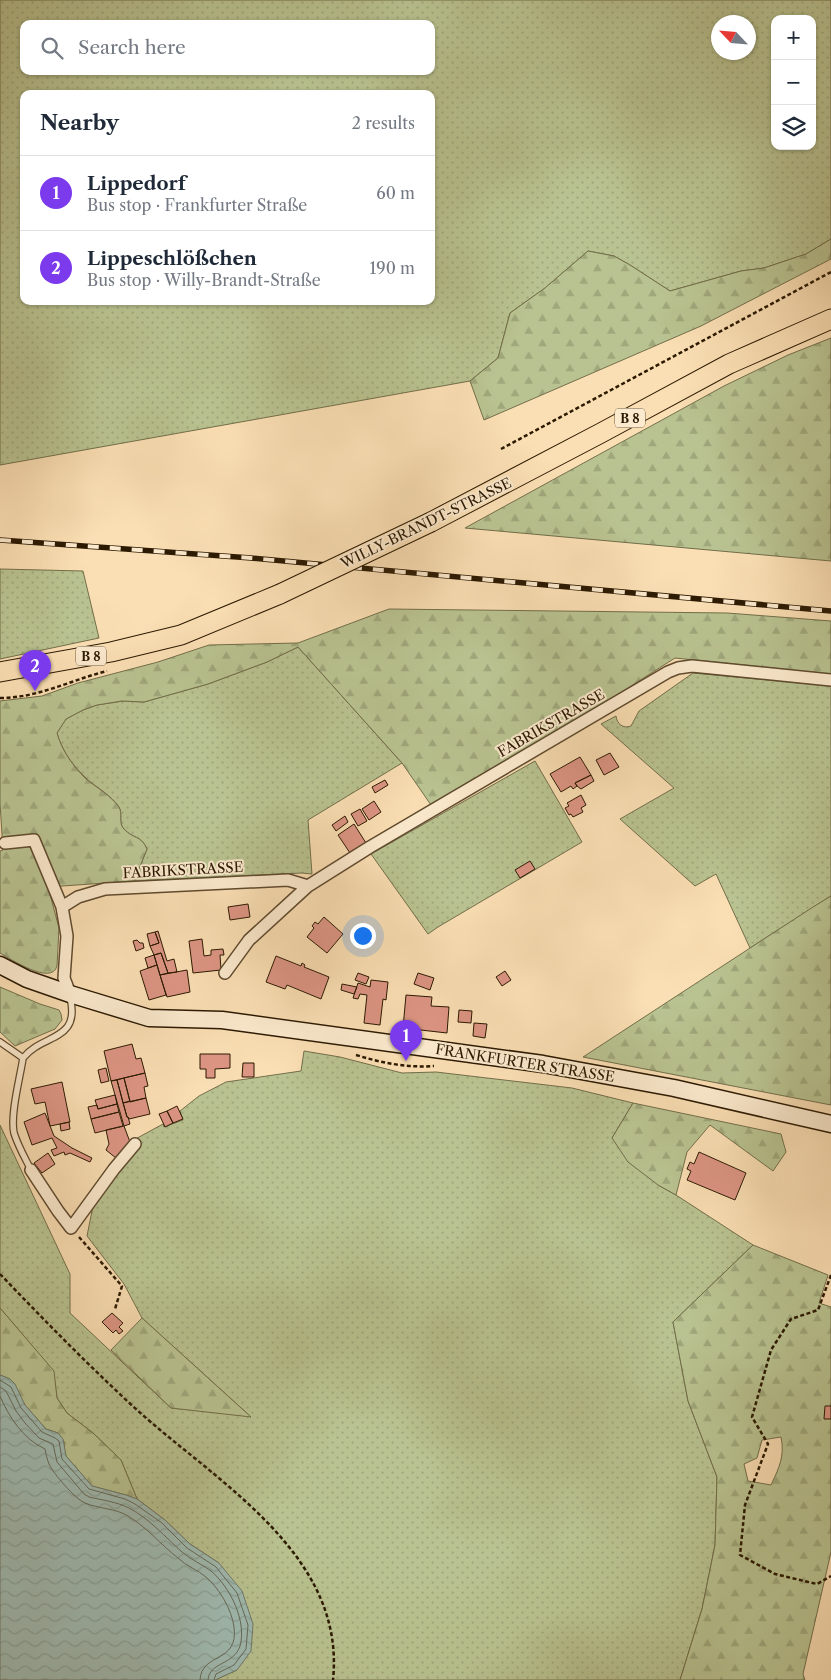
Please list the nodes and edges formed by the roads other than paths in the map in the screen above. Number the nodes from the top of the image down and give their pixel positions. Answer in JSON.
{"nodes":[{"id":1,"x":831,"y":319,"type":"edge"},
{"id":2,"x":0,"y":672,"type":"edge"},
{"id":3,"x":831,"y":680,"type":"edge"},
{"id":4,"x":5,"y":843,"type":"dead end"},
{"id":5,"x":308,"y":886,"type":"junction"},
{"id":6,"x":62,"y":907,"type":"junction"},
{"id":7,"x":0,"y":965,"type":"edge"},
{"id":8,"x":225,"y":973,"type":"dead end"},
{"id":9,"x":70,"y":994,"type":"junction"},
{"id":10,"x":0,"y":1042,"type":"edge"},
{"id":11,"x":23,"y":1058,"type":"junction"},
{"id":12,"x":831,"y":1124,"type":"edge"},
{"id":13,"x":134,"y":1144,"type":"dead end"},
{"id":14,"x":31,"y":1170,"type":"joint"}],
"edges":[{"from":1,"to":2,"type":"main road","name":"WILLY-BRANDT-STRASSE","number":"B 8","bridge":true},
{"from":3,"to":5,"type":"street","name":"FABRIKSTRASSE"},
{"from":4,"to":6,"type":"street"},
{"from":5,"to":6,"type":"street","name":"FABRIKSTRASSE"},
{"from":5,"to":8,"type":"street","name":"FABRIKSTRASSE"},
{"from":6,"to":9,"type":"street"},
{"from":7,"to":9,"type":"main road","name":"FRANKFURTER STRASSE"},
{"from":9,"to":11,"type":"lane"},
{"from":9,"to":12,"type":"main road","name":"FRANKFURTER STRASSE"},
{"from":10,"to":11,"type":"lane"},
{"from":11,"to":14,"type":"lane"},
{"from":13,"to":14,"type":"street"}]}
